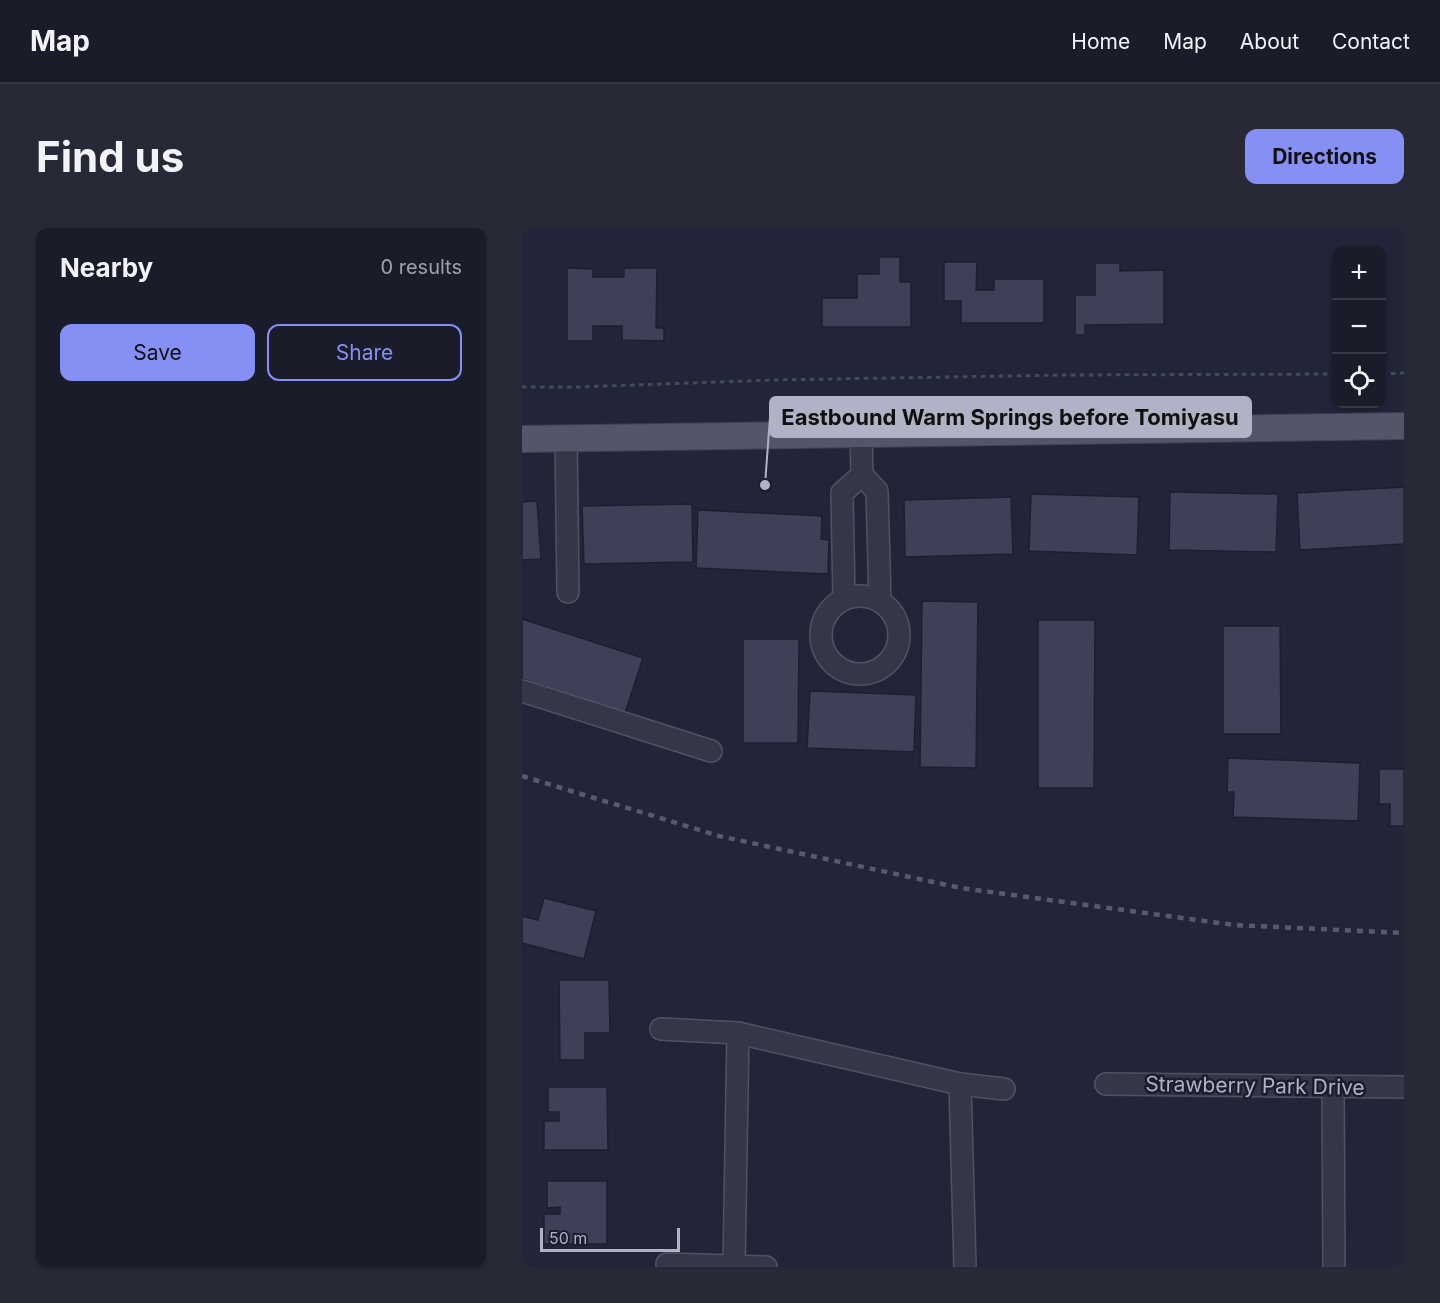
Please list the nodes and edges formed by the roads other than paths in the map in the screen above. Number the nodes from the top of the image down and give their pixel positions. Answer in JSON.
{"nodes":[{"id":1,"x":1404,"y":426,"type":"edge"},
{"id":2,"x":861,"y":434,"type":"junction"},
{"id":3,"x":566,"y":438,"type":"junction"},
{"id":4,"x":522,"y":439,"type":"edge"},
{"id":5,"x":862,"y":475,"type":"junction"},
{"id":6,"x":568,"y":592,"type":"dead end"},
{"id":7,"x":844,"y":599,"type":"junction"},
{"id":8,"x":880,"y":601,"type":"junction"},
{"id":9,"x":522,"y":691,"type":"edge"},
{"id":10,"x":711,"y":750,"type":"dead end"},
{"id":11,"x":662,"y":1029,"type":"dead end"},
{"id":12,"x":738,"y":1033,"type":"junction"},
{"id":13,"x":960,"y":1084,"type":"junction"},
{"id":14,"x":1106,"y":1084,"type":"dead end"},
{"id":15,"x":1333,"y":1087,"type":"junction"},
{"id":16,"x":1404,"y":1087,"type":"edge"},
{"id":17,"x":1004,"y":1089,"type":"dead end"},
{"id":18,"x":667,"y":1264,"type":"dead end"},
{"id":19,"x":734,"y":1266,"type":"edge"},
{"id":20,"x":766,"y":1267,"type":"edge"},
{"id":21,"x":964,"y":1267,"type":"edge"},
{"id":22,"x":1334,"y":1267,"type":"edge"}],
"edges":[{"from":1,"to":2,"type":"main road"},
{"from":2,"to":3,"type":"main road"},
{"from":2,"to":5,"type":"street"},
{"from":3,"to":4,"type":"main road"},
{"from":3,"to":6,"type":"street"},
{"from":5,"to":7,"type":"street"},
{"from":5,"to":8,"type":"street"},
{"from":7,"to":8,"type":"street"},
{"from":7,"to":8,"type":"street"},
{"from":9,"to":10,"type":"street"},
{"from":11,"to":12,"type":"street"},
{"from":12,"to":13,"type":"street"},
{"from":12,"to":19,"type":"street"},
{"from":13,"to":17,"type":"street"},
{"from":13,"to":21,"type":"street"},
{"from":14,"to":15,"type":"street","name":"Strawberry Park Drive"},
{"from":15,"to":16,"type":"street","name":"Strawberry Park Drive"},
{"from":15,"to":22,"type":"street"},
{"from":18,"to":19,"type":"street"},
{"from":19,"to":20,"type":"street"}]}
